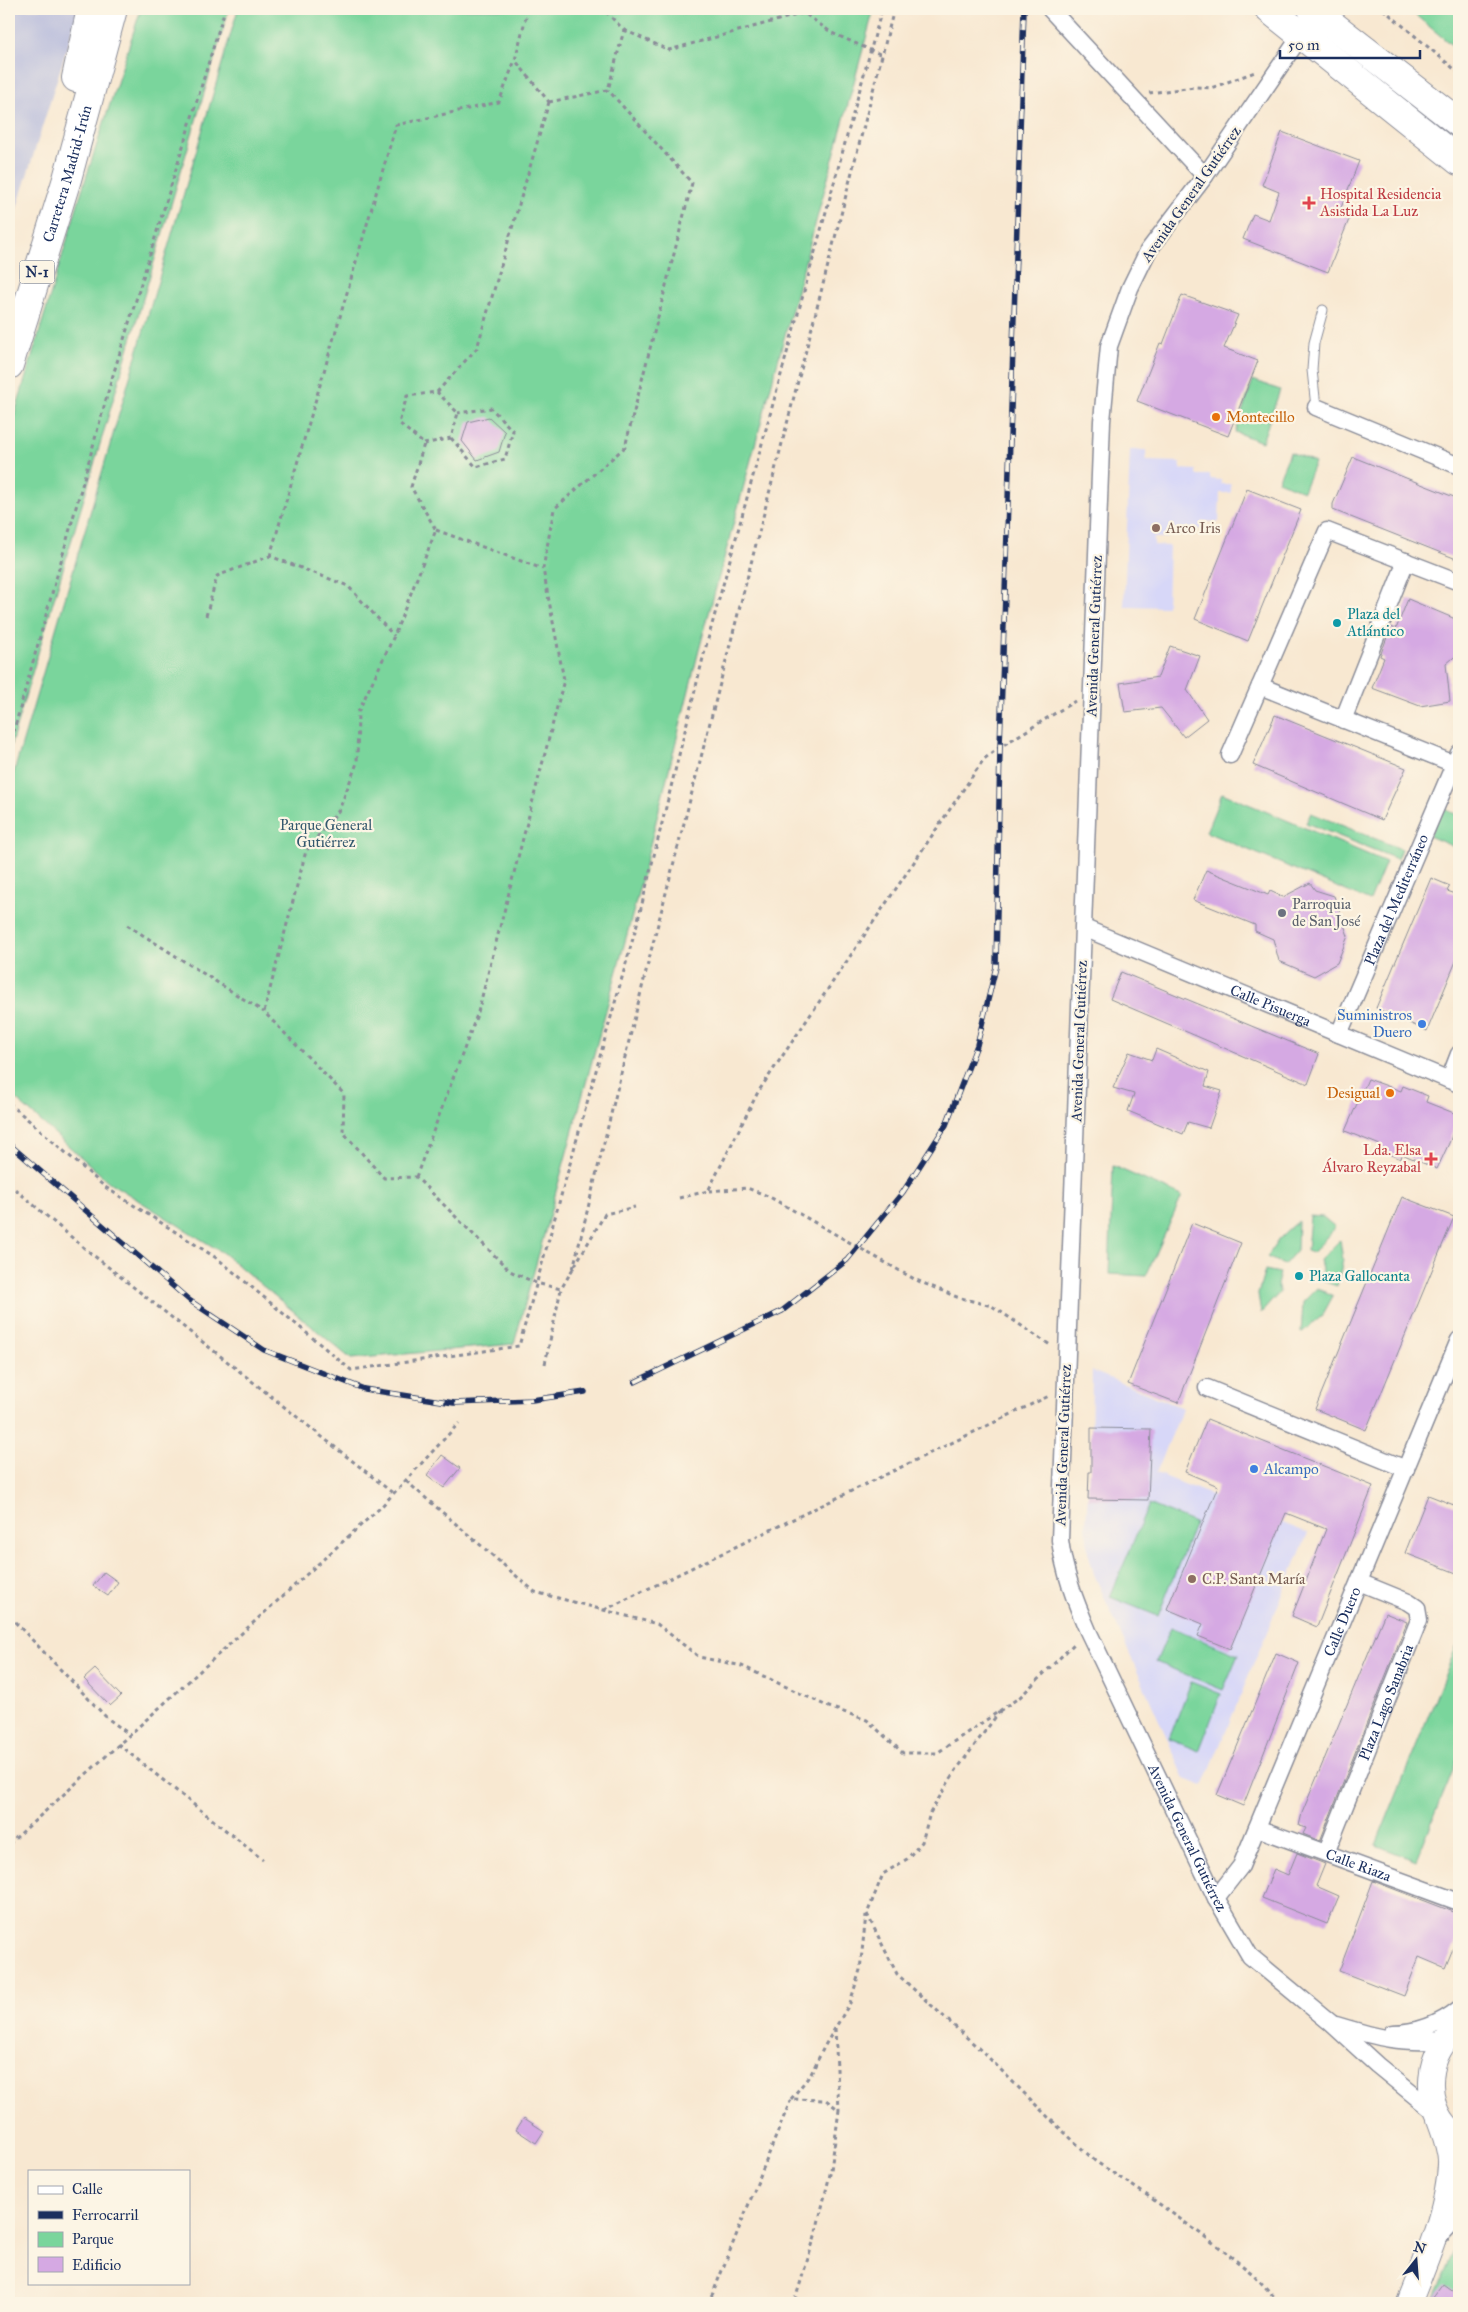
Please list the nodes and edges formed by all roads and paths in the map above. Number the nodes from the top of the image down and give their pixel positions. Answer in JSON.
{"nodes":[{"id":1,"x":91,"y":9,"type":"edge"},
{"id":2,"x":113,"y":9,"type":"edge"},
{"id":3,"x":129,"y":9,"type":"edge"},
{"id":4,"x":225,"y":9,"type":"edge"},
{"id":5,"x":528,"y":9,"type":"edge"},
{"id":6,"x":603,"y":9,"type":"edge"},
{"id":7,"x":882,"y":9,"type":"edge"},
{"id":8,"x":894,"y":9,"type":"edge"},
{"id":9,"x":1050,"y":9,"type":"edge"},
{"id":10,"x":1269,"y":9,"type":"edge"},
{"id":11,"x":1312,"y":9,"type":"edge"},
{"id":12,"x":1383,"y":9,"type":"edge"},
{"id":13,"x":624,"y":30,"type":"junction"},
{"id":14,"x":1302,"y":34,"type":"junction"},
{"id":15,"x":870,"y":51,"type":"junction"},
{"id":16,"x":882,"y":55,"type":"junction"},
{"id":17,"x":515,"y":60,"type":"junction"},
{"id":18,"x":1276,"y":71,"type":"junction"},
{"id":19,"x":1459,"y":74,"type":"edge"},
{"id":20,"x":608,"y":90,"type":"junction"},
{"id":21,"x":1129,"y":95,"type":"junction"},
{"id":22,"x":549,"y":102,"type":"junction"},
{"id":23,"x":83,"y":120,"type":"junction"},
{"id":24,"x":1459,"y":123,"type":"edge"},
{"id":25,"x":1459,"y":161,"type":"edge"},
{"id":26,"x":1205,"y":176,"type":"junction"},
{"id":27,"x":67,"y":180,"type":"junction"},
{"id":28,"x":1323,"y":310,"type":"dead end"},
{"id":29,"x":9,"y":365,"type":"edge"},
{"id":30,"x":437,"y":392,"type":"junction"},
{"id":31,"x":1316,"y":407,"type":"joint"},
{"id":32,"x":458,"y":413,"type":"junction"},
{"id":33,"x":451,"y":438,"type":"junction"},
{"id":34,"x":424,"y":444,"type":"junction"},
{"id":35,"x":1459,"y":466,"type":"edge"},
{"id":36,"x":436,"y":530,"type":"junction"},
{"id":37,"x":270,"y":556,"type":"junction"},
{"id":38,"x":1406,"y":561,"type":"junction"},
{"id":39,"x":543,"y":569,"type":"junction"},
{"id":40,"x":1459,"y":582,"type":"edge"},
{"id":41,"x":206,"y":616,"type":"dead end"},
{"id":42,"x":394,"y":636,"type":"junction"},
{"id":43,"x":1260,"y":686,"type":"junction"},
{"id":44,"x":1092,"y":690,"type":"junction"},
{"id":45,"x":1343,"y":720,"type":"junction"},
{"id":46,"x":9,"y":748,"type":"edge"},
{"id":47,"x":1230,"y":755,"type":"dead end"},
{"id":48,"x":1458,"y":761,"type":"edge"},
{"id":49,"x":127,"y":925,"type":"dead end"},
{"id":50,"x":1084,"y":928,"type":"junction"},
{"id":51,"x":264,"y":1012,"type":"junction"},
{"id":52,"x":1339,"y":1034,"type":"junction"},
{"id":53,"x":1459,"y":1054,"type":"edge"},
{"id":54,"x":1454,"y":1082,"type":"edge"},
{"id":55,"x":9,"y":1103,"type":"edge"},
{"id":56,"x":416,"y":1177,"type":"junction"},
{"id":57,"x":9,"y":1184,"type":"edge"},
{"id":58,"x":708,"y":1191,"type":"junction"},
{"id":59,"x":679,"y":1198,"type":"dead end"},
{"id":60,"x":635,"y":1207,"type":"dead end"},
{"id":61,"x":573,"y":1269,"type":"junction"},
{"id":62,"x":536,"y":1283,"type":"junction"},
{"id":63,"x":561,"y":1289,"type":"junction"},
{"id":64,"x":1459,"y":1340,"type":"edge"},
{"id":65,"x":1067,"y":1356,"type":"junction"},
{"id":66,"x":545,"y":1364,"type":"dead end"},
{"id":67,"x":1066,"y":1388,"type":"junction"},
{"id":68,"x":1207,"y":1388,"type":"dead end"},
{"id":69,"x":459,"y":1423,"type":"dead end"},
{"id":70,"x":1406,"y":1470,"type":"junction"},
{"id":71,"x":406,"y":1481,"type":"junction"},
{"id":72,"x":394,"y":1494,"type":"junction"},
{"id":73,"x":1359,"y":1582,"type":"junction"},
{"id":74,"x":603,"y":1610,"type":"junction"},
{"id":75,"x":15,"y":1622,"type":"dead end"},
{"id":76,"x":1088,"y":1631,"type":"junction"},
{"id":77,"x":1000,"y":1711,"type":"junction"},
{"id":78,"x":128,"y":1734,"type":"junction"},
{"id":79,"x":118,"y":1744,"type":"junction"},
{"id":80,"x":1257,"y":1828,"type":"junction"},
{"id":81,"x":9,"y":1844,"type":"edge"},
{"id":82,"x":1326,"y":1853,"type":"junction"},
{"id":83,"x":263,"y":1860,"type":"dead end"},
{"id":84,"x":1216,"y":1898,"type":"junction"},
{"id":85,"x":1459,"y":1902,"type":"edge"},
{"id":86,"x":866,"y":1914,"type":"junction"},
{"id":87,"x":1331,"y":2023,"type":"junction"},
{"id":88,"x":1456,"y":2027,"type":"edge"},
{"id":89,"x":835,"y":2028,"type":"junction"},
{"id":90,"x":1364,"y":2034,"type":"junction"},
{"id":91,"x":790,"y":2099,"type":"junction"},
{"id":92,"x":840,"y":2110,"type":"junction"},
{"id":93,"x":1438,"y":2117,"type":"junction"},
{"id":94,"x":1459,"y":2137,"type":"edge"},
{"id":95,"x":1459,"y":2200,"type":"edge"},
{"id":96,"x":1459,"y":2215,"type":"edge"},
{"id":97,"x":1433,"y":2246,"type":"junction"},
{"id":98,"x":707,"y":2303,"type":"edge"},
{"id":99,"x":794,"y":2303,"type":"edge"},
{"id":100,"x":1280,"y":2303,"type":"edge"},
{"id":101,"x":1409,"y":2303,"type":"edge"}],
"edges":[{"from":1,"to":27,"type":"highway","number":"N-1"},
{"from":2,"to":23,"type":"highway","name":"Carretera Madrid-Irún"},
{"from":3,"to":23,"type":"highway"},
{"from":4,"to":46,"type":"path"},
{"from":5,"to":17,"type":"path"},
{"from":6,"to":13,"type":"path"},
{"from":7,"to":15,"type":"path"},
{"from":8,"to":16,"type":"path"},
{"from":9,"to":21,"type":"street"},
{"from":10,"to":14,"type":"highway"},
{"from":11,"to":24,"type":"highway"},
{"from":12,"to":19,"type":"path"},
{"from":13,"to":15,"type":"path"},
{"from":13,"to":20,"type":"path"},
{"from":14,"to":18,"type":"street","name":"Avenida General Gutiérrez"},
{"from":14,"to":25,"type":"highway"},
{"from":15,"to":16,"type":"path"},
{"from":15,"to":62,"type":"path"},
{"from":16,"to":61,"type":"path"},
{"from":17,"to":22,"type":"path"},
{"from":17,"to":37,"type":"path"},
{"from":18,"to":21,"type":"path"},
{"from":18,"to":26,"type":"street","name":"Avenida General Gutiérrez"},
{"from":20,"to":22,"type":"path"},
{"from":20,"to":39,"type":"path"},
{"from":21,"to":26,"type":"street"},
{"from":22,"to":30,"type":"path"},
{"from":23,"to":27,"type":"highway","name":"Carretera Madrid-Irún"},
{"from":26,"to":44,"type":"street","name":"Avenida General Gutiérrez"},
{"from":27,"to":29,"type":"highway","name":"Carretera Madrid-Irún","number":"N-1"},
{"from":28,"to":31,"type":"lane"},
{"from":30,"to":32,"type":"path"},
{"from":30,"to":34,"type":"path"},
{"from":31,"to":35,"type":"street"},
{"from":32,"to":33,"type":"path"},
{"from":32,"to":33,"type":"path"},
{"from":33,"to":34,"type":"path"},
{"from":34,"to":36,"type":"path"},
{"from":36,"to":39,"type":"path"},
{"from":36,"to":42,"type":"path"},
{"from":37,"to":41,"type":"path"},
{"from":37,"to":42,"type":"path"},
{"from":38,"to":40,"type":"street"},
{"from":38,"to":43,"type":"street"},
{"from":38,"to":45,"type":"street"},
{"from":39,"to":56,"type":"path"},
{"from":42,"to":51,"type":"path"},
{"from":43,"to":45,"type":"street"},
{"from":43,"to":47,"type":"street"},
{"from":44,"to":50,"type":"street","name":"Avenida General Gutiérrez"},
{"from":44,"to":58,"type":"path"},
{"from":45,"to":48,"type":"street"},
{"from":48,"to":52,"type":"street","name":"Plaza del Mediterráneo"},
{"from":49,"to":51,"type":"path"},
{"from":50,"to":52,"type":"street","name":"Calle Pisuerga"},
{"from":50,"to":65,"type":"street","name":"Avenida General Gutiérrez"},
{"from":51,"to":56,"type":"path"},
{"from":52,"to":54,"type":"street","name":"Calle Pisuerga"},
{"from":53,"to":54,"type":"street"},
{"from":55,"to":62,"type":"path"},
{"from":56,"to":62,"type":"path"},
{"from":57,"to":72,"type":"path"},
{"from":58,"to":59,"type":"path"},
{"from":58,"to":65,"type":"path"},
{"from":60,"to":61,"type":"path"},
{"from":61,"to":63,"type":"path"},
{"from":62,"to":63,"type":"path"},
{"from":63,"to":66,"type":"path"},
{"from":64,"to":70,"type":"street","name":"Calle Duero"},
{"from":65,"to":67,"type":"street","name":"Avenida General Gutiérrez"},
{"from":67,"to":74,"type":"path"},
{"from":67,"to":76,"type":"street","name":"Avenida General Gutiérrez"},
{"from":68,"to":70,"type":"street"},
{"from":69,"to":71,"type":"path"},
{"from":70,"to":73,"type":"street","name":"Calle Duero"},
{"from":71,"to":72,"type":"path"},
{"from":71,"to":74,"type":"path"},
{"from":72,"to":78,"type":"path"},
{"from":73,"to":80,"type":"street","name":"Calle Duero"},
{"from":73,"to":82,"type":"street","name":"Plaza Lago Sanabria"},
{"from":74,"to":77,"type":"path"},
{"from":75,"to":78,"type":"path"},
{"from":76,"to":77,"type":"path"},
{"from":76,"to":84,"type":"street","name":"Avenida General Gutiérrez"},
{"from":77,"to":86,"type":"path"},
{"from":78,"to":79,"type":"path"},
{"from":79,"to":81,"type":"path"},
{"from":79,"to":83,"type":"path"},
{"from":80,"to":82,"type":"street","name":"Calle Riaza"},
{"from":80,"to":84,"type":"street","name":"Calle Duero"},
{"from":82,"to":85,"type":"street","name":"Calle Riaza"},
{"from":84,"to":87,"type":"street","name":"Avenida General Gutiérrez"},
{"from":86,"to":89,"type":"path"},
{"from":86,"to":100,"type":"path"},
{"from":87,"to":90,"type":"street","name":"Avenida General Gutiérrez"},
{"from":87,"to":93,"type":"street","name":"Avenida General Gutiérrez"},
{"from":88,"to":90,"type":"street","name":"Avenida General Gutiérrez"},
{"from":88,"to":90,"type":"street","name":"Avenida General Gutiérrez"},
{"from":88,"to":93,"type":"street"},
{"from":89,"to":91,"type":"path"},
{"from":89,"to":92,"type":"path"},
{"from":91,"to":92,"type":"path"},
{"from":91,"to":98,"type":"path"},
{"from":92,"to":99,"type":"path"},
{"from":93,"to":94,"type":"street"},
{"from":93,"to":97,"type":"street"},
{"from":95,"to":97,"type":"street"},
{"from":96,"to":97,"type":"street"},
{"from":97,"to":101,"type":"street"}]}
